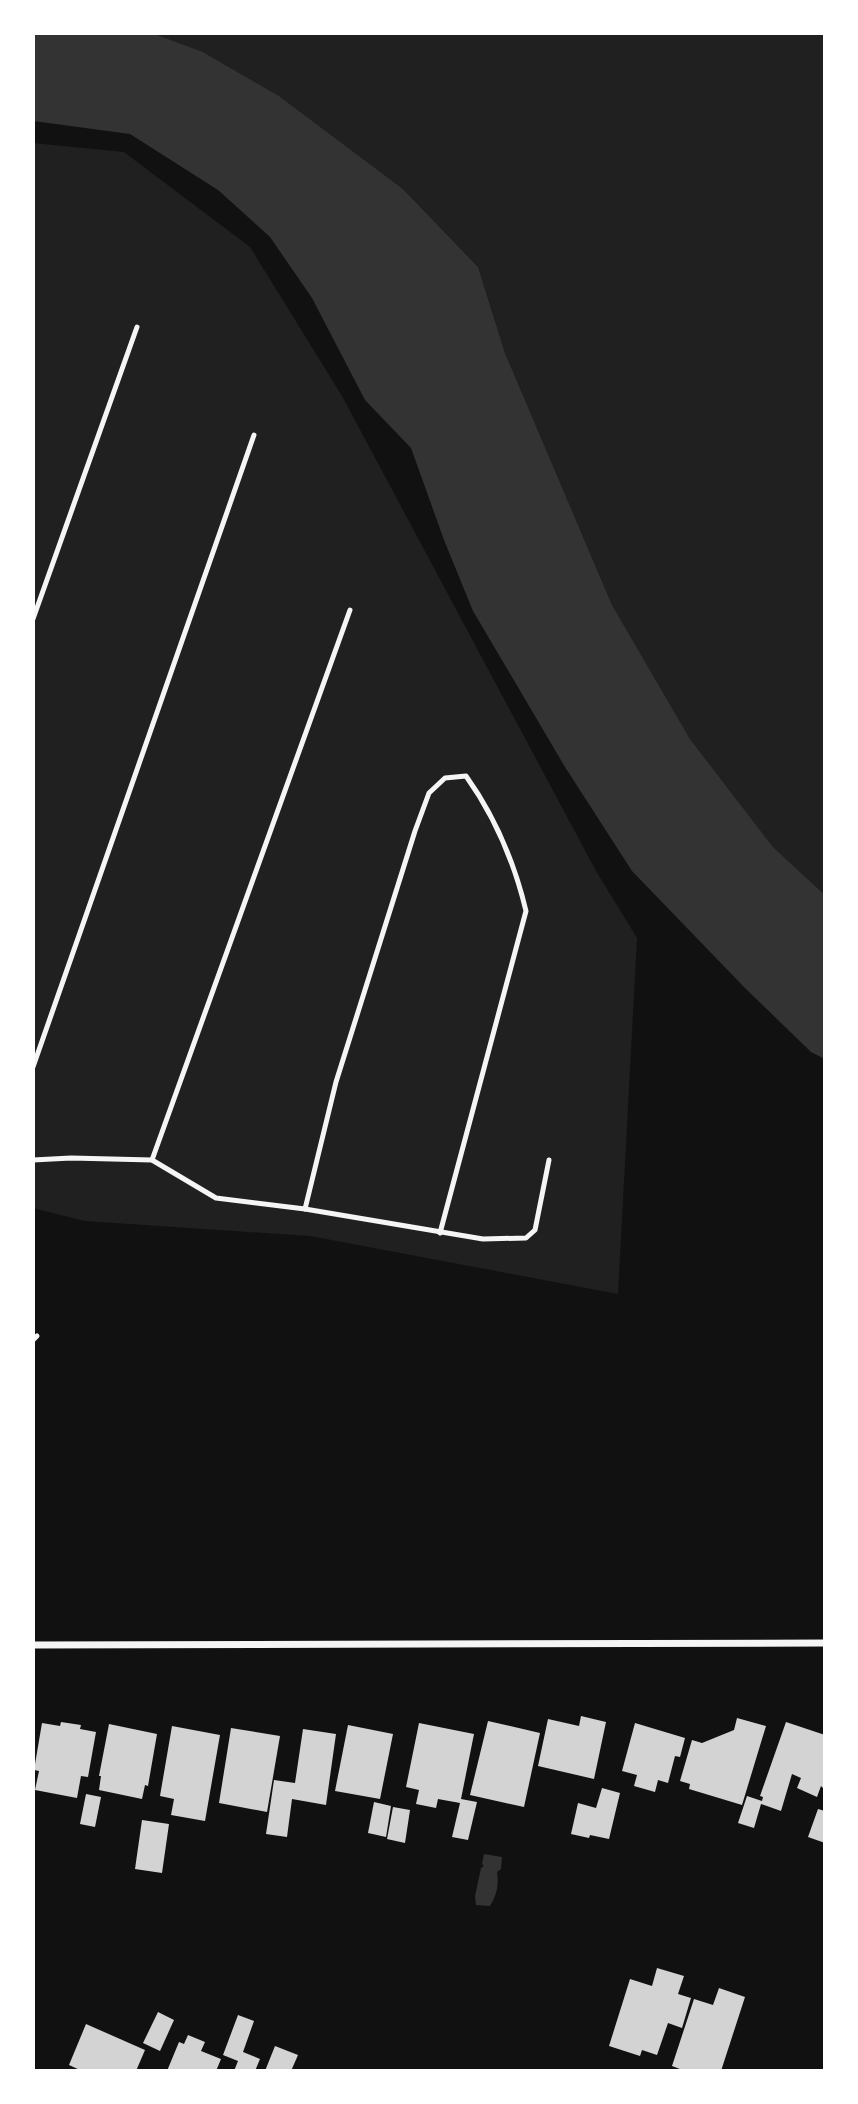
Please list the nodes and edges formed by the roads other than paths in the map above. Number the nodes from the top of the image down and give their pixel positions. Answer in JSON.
{"nodes":[{"id":1,"x":137,"y":327,"type":"dead end"},
{"id":2,"x":254,"y":435,"type":"dead end"},
{"id":3,"x":350,"y":610,"type":"dead end"},
{"id":4,"x":33,"y":619,"type":"edge"},
{"id":5,"x":33,"y":1067,"type":"edge"},
{"id":6,"x":33,"y":1160,"type":"edge"},
{"id":7,"x":152,"y":1160,"type":"junction"},
{"id":8,"x":549,"y":1160,"type":"dead end"},
{"id":9,"x":304,"y":1209,"type":"junction"},
{"id":10,"x":440,"y":1233,"type":"junction"},
{"id":11,"x":825,"y":1643,"type":"edge"},
{"id":12,"x":33,"y":1645,"type":"edge"}],
"edges":[{"from":1,"to":4,"type":"lane"},
{"from":2,"to":5,"type":"lane"},
{"from":3,"to":7,"type":"lane"},
{"from":6,"to":7,"type":"lane"},
{"from":7,"to":9,"type":"lane"},
{"from":8,"to":10,"type":"lane"},
{"from":9,"to":10,"type":"lane"},
{"from":9,"to":10,"type":"lane"},
{"from":11,"to":12,"type":"street"}]}
